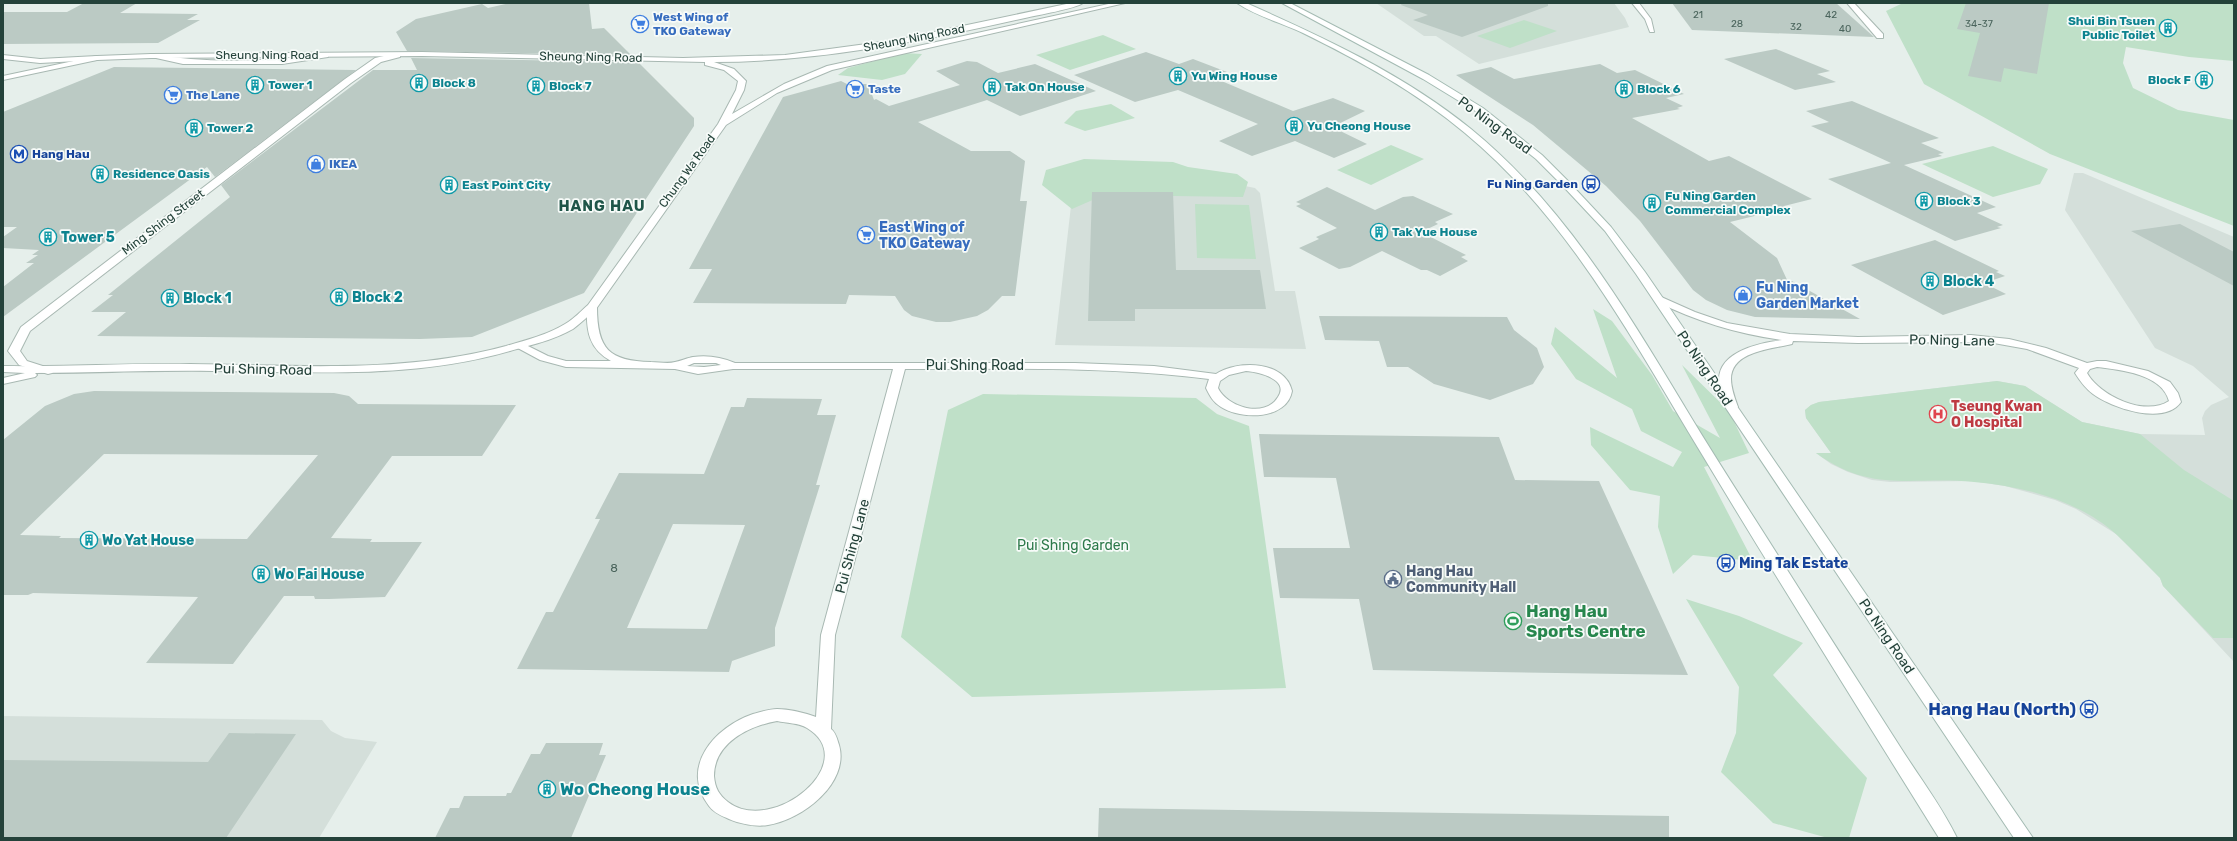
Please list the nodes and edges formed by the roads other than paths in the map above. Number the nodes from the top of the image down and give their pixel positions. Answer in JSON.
{"nodes":[{"id":1,"x":1080,"y":3,"type":"edge"},
{"id":2,"x":1122,"y":3,"type":"edge"},
{"id":3,"x":1240,"y":3,"type":"edge"},
{"id":4,"x":1285,"y":3,"type":"edge"},
{"id":5,"x":1635,"y":3,"type":"edge"},
{"id":6,"x":1850,"y":3,"type":"edge"},
{"id":7,"x":1652,"y":31,"type":"dead end"},
{"id":8,"x":1880,"y":36,"type":"dead end"},
{"id":9,"x":398,"y":55,"type":"junction"},
{"id":10,"x":3,"y":57,"type":"edge"},
{"id":11,"x":97,"y":58,"type":"junction"},
{"id":12,"x":689,"y":59,"type":"junction"},
{"id":13,"x":3,"y":78,"type":"edge"},
{"id":14,"x":722,"y":124,"type":"junction"},
{"id":15,"x":1659,"y":300,"type":"junction"},
{"id":16,"x":592,"y":307,"type":"junction"},
{"id":17,"x":1813,"y":340,"type":"junction"},
{"id":18,"x":520,"y":346,"type":"junction"},
{"id":19,"x":900,"y":366,"type":"junction"},
{"id":20,"x":636,"y":367,"type":"junction"},
{"id":21,"x":2086,"y":368,"type":"junction"},
{"id":22,"x":3,"y":369,"type":"edge"},
{"id":23,"x":48,"y":371,"type":"junction"},
{"id":24,"x":1216,"y":377,"type":"junction"},
{"id":25,"x":3,"y":381,"type":"edge"},
{"id":26,"x":1732,"y":407,"type":"junction"},
{"id":27,"x":823,"y":729,"type":"junction"},
{"id":28,"x":1948,"y":838,"type":"edge"},
{"id":29,"x":2024,"y":838,"type":"edge"}],
"edges":[{"from":1,"to":12,"type":"street","name":"Sheung Ning Road"},
{"from":2,"to":14,"type":"street","name":"Sheung Ning Road"},
{"from":3,"to":28,"type":"street","name":"Po Ning Road"},
{"from":4,"to":15,"type":"street","name":"Po Ning Road"},
{"from":5,"to":7,"type":"street"},
{"from":6,"to":8,"type":"street"},
{"from":9,"to":11,"type":"street","name":"Sheung Ning Road"},
{"from":9,"to":12,"type":"street","name":"Sheung Ning Road"},
{"from":9,"to":23,"type":"street","name":"Ming Shing Street"},
{"from":10,"to":11,"type":"street"},
{"from":11,"to":13,"type":"street"},
{"from":12,"to":14,"type":"street","name":"Chung Wa Road"},
{"from":14,"to":16,"type":"street","name":"Chung Wa Road"},
{"from":15,"to":17,"type":"street","name":"Po Ning Lane"},
{"from":15,"to":26,"type":"street","name":"Po Ning Road"},
{"from":16,"to":18,"type":"street","name":"Pui Shing Road"},
{"from":16,"to":20,"type":"street","name":"Pui Shing Road"},
{"from":17,"to":21,"type":"street","name":"Po Ning Lane"},
{"from":17,"to":26,"type":"street","name":"Po Ning Lane"},
{"from":18,"to":20,"type":"street","name":"Pui Shing Road"},
{"from":18,"to":23,"type":"street","name":"Pui Shing Road"},
{"from":19,"to":20,"type":"street","name":"Pui Shing Road"},
{"from":19,"to":24,"type":"street","name":"Pui Shing Road"},
{"from":19,"to":27,"type":"street","name":"Pui Shing Lane"},
{"from":21,"to":21,"type":"street"},
{"from":22,"to":23,"type":"street","name":"Pui Shing Road"},
{"from":23,"to":25,"type":"street"},
{"from":24,"to":24,"type":"street"},
{"from":26,"to":29,"type":"street","name":"Po Ning Road"},
{"from":27,"to":27,"type":"street","name":"Pui Shing Lane"}]}
